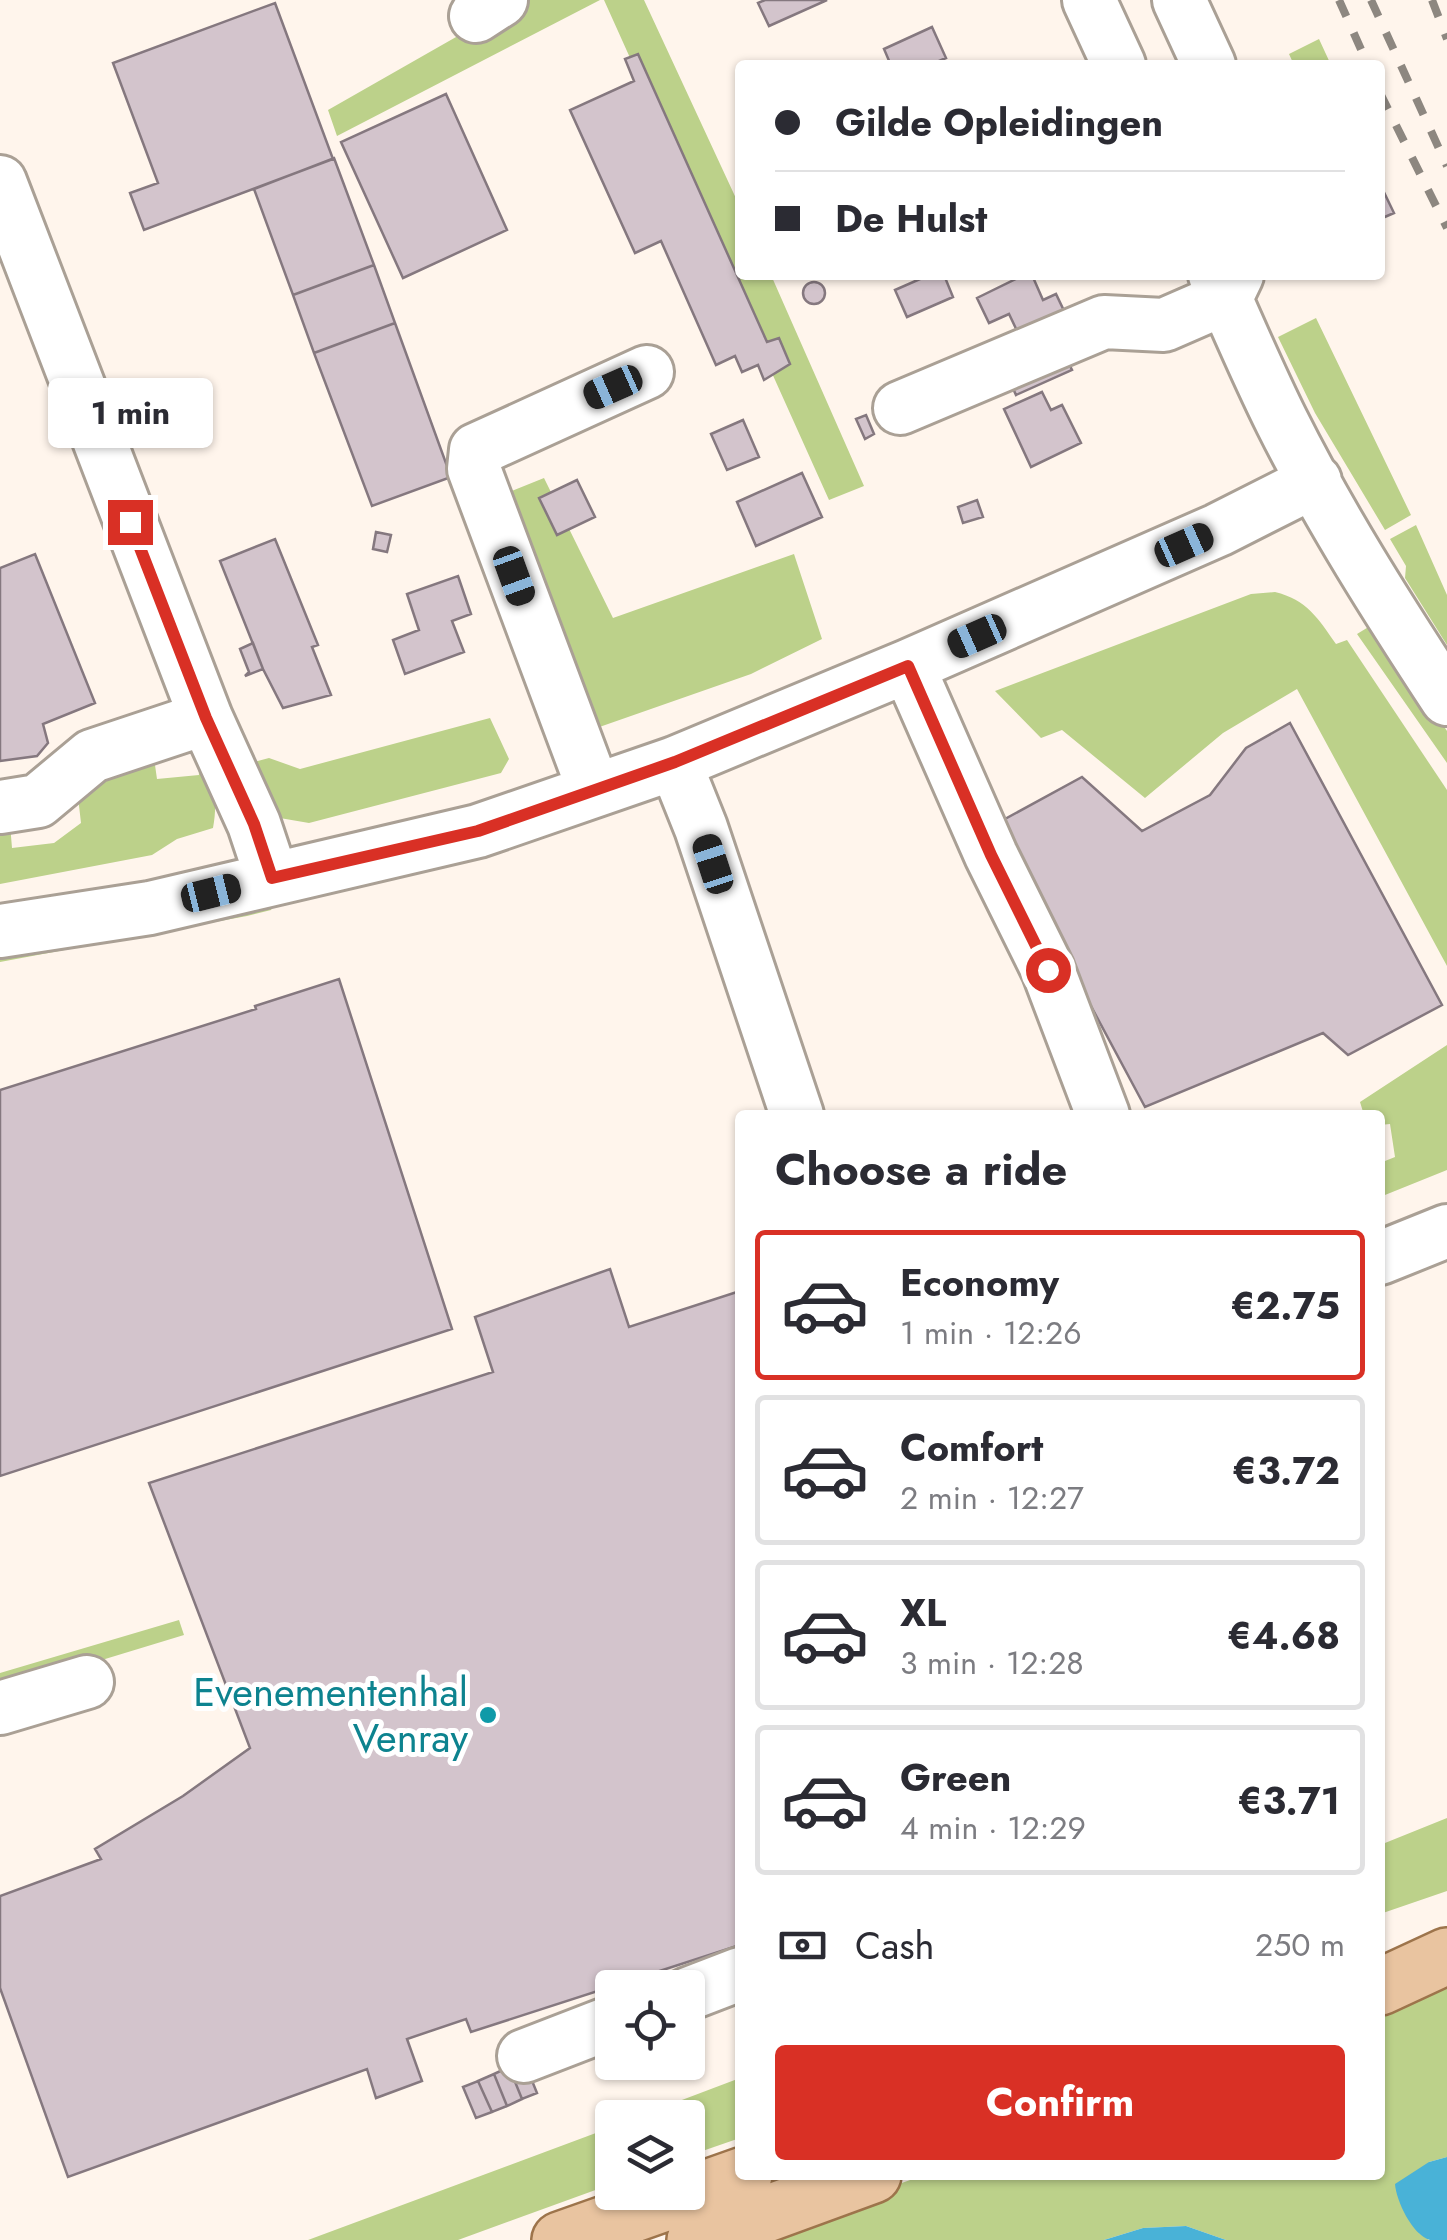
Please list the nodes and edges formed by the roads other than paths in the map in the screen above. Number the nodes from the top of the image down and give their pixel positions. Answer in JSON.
{"nodes":[{"id":1,"x":1088,"y":0,"type":"edge"},
{"id":2,"x":1180,"y":0,"type":"edge"},
{"id":3,"x":1112,"y":60,"type":"edge"},
{"id":4,"x":1207,"y":60,"type":"edge"},
{"id":5,"x":0,"y":182,"type":"edge"},
{"id":6,"x":1226,"y":283,"type":"edge"},
{"id":7,"x":647,"y":372,"type":"dead end"},
{"id":8,"x":900,"y":408,"type":"dead end"},
{"id":9,"x":1314,"y":481,"type":"junction"},
{"id":10,"x":908,"y":666,"type":"junction"},
{"id":11,"x":1447,"y":699,"type":"edge"},
{"id":12,"x":206,"y":718,"type":"junction"},
{"id":13,"x":675,"y":762,"type":"junction"},
{"id":14,"x":594,"y":790,"type":"junction"},
{"id":15,"x":0,"y":807,"type":"edge"},
{"id":16,"x":272,"y":878,"type":"junction"},
{"id":17,"x":0,"y":931,"type":"edge"},
{"id":18,"x":794,"y":1110,"type":"edge"},
{"id":19,"x":1096,"y":1110,"type":"edge"},
{"id":20,"x":1447,"y":1231,"type":"edge"},
{"id":21,"x":1385,"y":1256,"type":"edge"},
{"id":22,"x":87,"y":1682,"type":"dead end"},
{"id":23,"x":0,"y":1708,"type":"edge"},
{"id":24,"x":1447,"y":1939,"type":"edge"},
{"id":25,"x":1385,"y":1955,"type":"edge"},
{"id":26,"x":1447,"y":1956,"type":"edge"},
{"id":27,"x":735,"y":1976,"type":"edge"},
{"id":28,"x":1385,"y":1986,"type":"edge"},
{"id":29,"x":705,"y":1987,"type":"edge"},
{"id":30,"x":595,"y":2029,"type":"edge"},
{"id":31,"x":524,"y":2056,"type":"dead end"},
{"id":32,"x":735,"y":2178,"type":"edge"},
{"id":33,"x":859,"y":2180,"type":"edge"},
{"id":34,"x":560,"y":2240,"type":"edge"},
{"id":35,"x":694,"y":2240,"type":"edge"}],
"edges":[{"from":1,"to":3,"type":"street"},
{"from":2,"to":4,"type":"street"},
{"from":5,"to":12,"type":"street"},
{"from":6,"to":8,"type":"street"},
{"from":6,"to":9,"type":"street"},
{"from":7,"to":14,"type":"street"},
{"from":9,"to":10,"type":"street"},
{"from":9,"to":11,"type":"street"},
{"from":10,"to":13,"type":"street"},
{"from":10,"to":19,"type":"street"},
{"from":12,"to":15,"type":"street"},
{"from":12,"to":16,"type":"street"},
{"from":13,"to":14,"type":"street"},
{"from":13,"to":18,"type":"street"},
{"from":14,"to":16,"type":"street"},
{"from":16,"to":17,"type":"street"},
{"from":20,"to":21,"type":"street"},
{"from":22,"to":23,"type":"street"},
{"from":24,"to":25,"type":"main road"},
{"from":26,"to":28,"type":"main road"},
{"from":27,"to":29,"type":"street"},
{"from":30,"to":31,"type":"street"},
{"from":32,"to":34,"type":"main road"},
{"from":33,"to":35,"type":"main road"}]}
